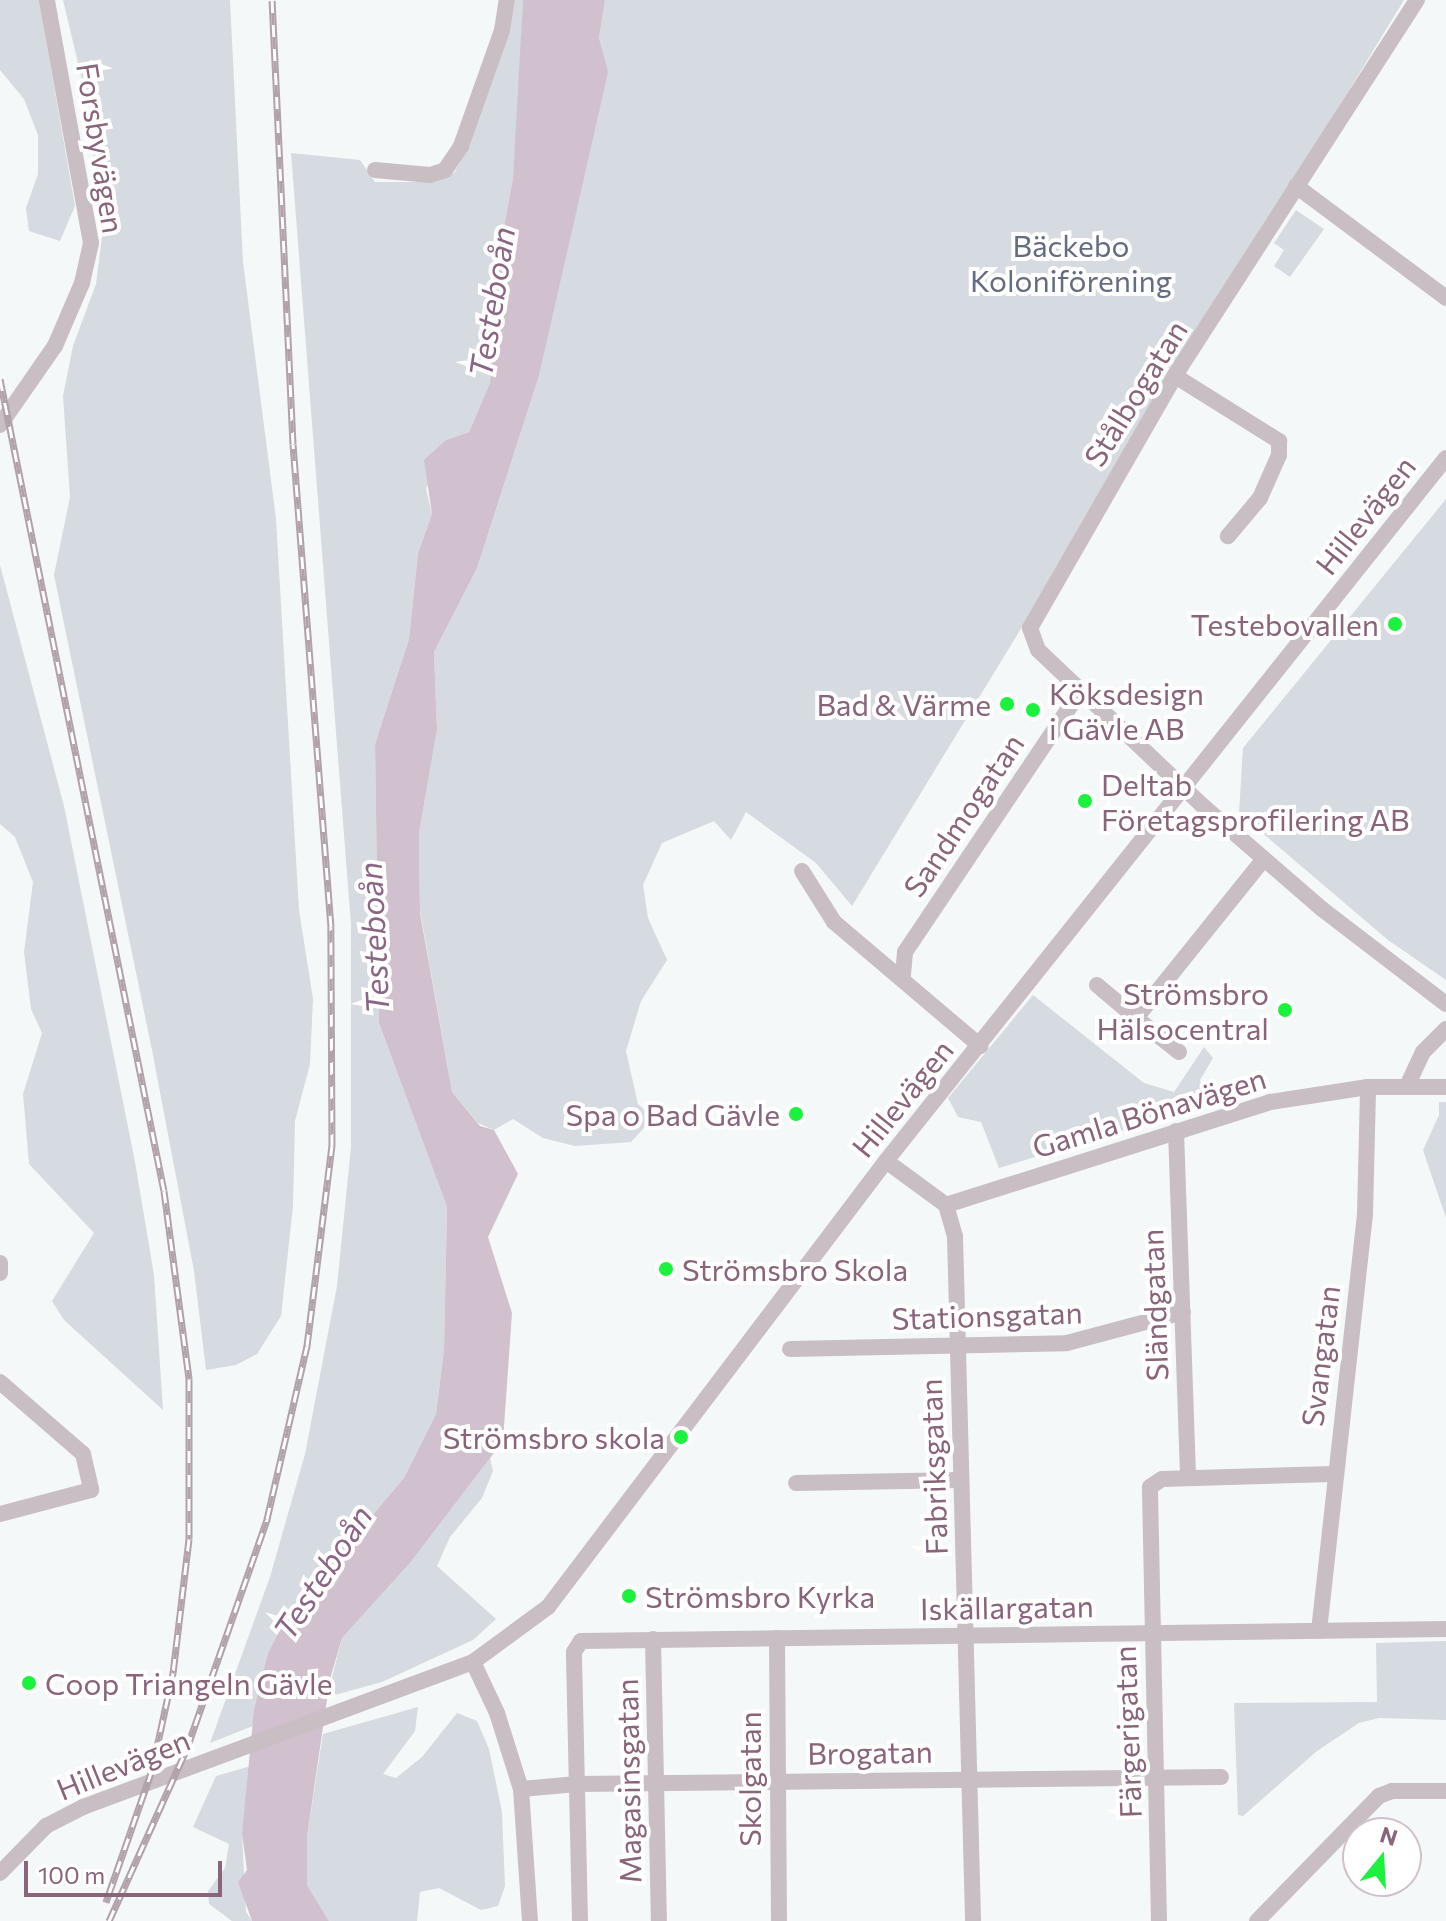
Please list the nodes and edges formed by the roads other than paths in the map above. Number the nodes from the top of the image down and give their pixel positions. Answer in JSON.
{"nodes":[{"id":1,"x":47,"y":0,"type":"edge"},
{"id":2,"x":507,"y":0,"type":"edge"},
{"id":3,"x":1417,"y":0,"type":"edge"},
{"id":4,"x":375,"y":170,"type":"dead end"},
{"id":5,"x":1296,"y":186,"type":"junction"},
{"id":6,"x":1446,"y":298,"type":"edge"},
{"id":7,"x":1175,"y":376,"type":"junction"},
{"id":8,"x":0,"y":425,"type":"edge"},
{"id":9,"x":1446,"y":458,"type":"edge"},
{"id":10,"x":1228,"y":536,"type":"dead end"},
{"id":11,"x":1081,"y":690,"type":"junction"},
{"id":12,"x":1186,"y":787,"type":"junction"},
{"id":13,"x":1264,"y":859,"type":"junction"},
{"id":14,"x":802,"y":871,"type":"dead end"},
{"id":15,"x":903,"y":975,"type":"junction"},
{"id":16,"x":1097,"y":985,"type":"dead end"},
{"id":17,"x":1446,"y":1004,"type":"edge"},
{"id":18,"x":1136,"y":1018,"type":"junction"},
{"id":19,"x":1446,"y":1029,"type":"edge"},
{"id":20,"x":980,"y":1046,"type":"junction"},
{"id":21,"x":1179,"y":1052,"type":"dead end"},
{"id":22,"x":1408,"y":1084,"type":"junction"},
{"id":23,"x":1368,"y":1087,"type":"junction"},
{"id":24,"x":1446,"y":1087,"type":"edge"},
{"id":25,"x":1176,"y":1131,"type":"junction"},
{"id":26,"x":886,"y":1161,"type":"junction"},
{"id":27,"x":946,"y":1205,"type":"junction"},
{"id":28,"x":0,"y":1263,"type":"edge"},
{"id":29,"x":0,"y":1273,"type":"edge"},
{"id":30,"x":1183,"y":1312,"type":"junction"},
{"id":31,"x":957,"y":1346,"type":"junction"},
{"id":32,"x":790,"y":1349,"type":"dead end"},
{"id":33,"x":0,"y":1382,"type":"edge"},
{"id":34,"x":1333,"y":1474,"type":"junction"},
{"id":35,"x":1188,"y":1478,"type":"junction"},
{"id":36,"x":961,"y":1480,"type":"junction"},
{"id":37,"x":796,"y":1483,"type":"dead end"},
{"id":38,"x":0,"y":1514,"type":"edge"},
{"id":39,"x":1446,"y":1629,"type":"edge"},
{"id":40,"x":1319,"y":1631,"type":"junction"},
{"id":41,"x":1153,"y":1633,"type":"junction"},
{"id":42,"x":965,"y":1636,"type":"junction"},
{"id":43,"x":777,"y":1638,"type":"junction"},
{"id":44,"x":653,"y":1639,"type":"junction"},
{"id":45,"x":574,"y":1652,"type":"joint"},
{"id":46,"x":473,"y":1662,"type":"junction"},
{"id":47,"x":1157,"y":1777,"type":"junction"},
{"id":48,"x":1221,"y":1777,"type":"dead end"},
{"id":49,"x":968,"y":1778,"type":"junction"},
{"id":50,"x":779,"y":1782,"type":"junction"},
{"id":51,"x":656,"y":1783,"type":"junction"},
{"id":52,"x":577,"y":1784,"type":"junction"},
{"id":53,"x":521,"y":1789,"type":"junction"},
{"id":54,"x":1446,"y":1791,"type":"edge"},
{"id":55,"x":0,"y":1873,"type":"edge"},
{"id":56,"x":530,"y":1921,"type":"edge"},
{"id":57,"x":580,"y":1921,"type":"edge"},
{"id":58,"x":659,"y":1921,"type":"edge"},
{"id":59,"x":779,"y":1921,"type":"edge"},
{"id":60,"x":973,"y":1921,"type":"edge"},
{"id":61,"x":1159,"y":1921,"type":"edge"},
{"id":62,"x":1257,"y":1921,"type":"edge"}],
"edges":[{"from":1,"to":8,"type":"street","name":"Forsbyvägen"},
{"from":2,"to":4,"type":"street"},
{"from":3,"to":5,"type":"street","name":"Stålbogatan"},
{"from":5,"to":6,"type":"street"},
{"from":5,"to":7,"type":"street","name":"Stålbogatan"},
{"from":7,"to":10,"type":"street"},
{"from":7,"to":11,"type":"street","name":"Stålbogatan"},
{"from":9,"to":12,"type":"street","name":"Hillevägen"},
{"from":11,"to":12,"type":"street","name":"Stålbogatan"},
{"from":11,"to":15,"type":"street","name":"Sandmogatan"},
{"from":12,"to":13,"type":"street","name":"Stålbogatan"},
{"from":12,"to":20,"type":"street","name":"Hillevägen"},
{"from":13,"to":17,"type":"street","name":"Stålbogatan"},
{"from":13,"to":18,"type":"street"},
{"from":14,"to":15,"type":"street"},
{"from":15,"to":20,"type":"street"},
{"from":16,"to":18,"type":"street"},
{"from":18,"to":21,"type":"street"},
{"from":19,"to":22,"type":"street"},
{"from":20,"to":26,"type":"street","name":"Hillevägen"},
{"from":22,"to":23,"type":"street","name":"Gamla Bönavägen"},
{"from":22,"to":24,"type":"street","name":"Gamla Bönavägen"},
{"from":23,"to":25,"type":"street","name":"Gamla Bönavägen"},
{"from":23,"to":34,"type":"street","name":"Svangatan"},
{"from":25,"to":27,"type":"street","name":"Gamla Bönavägen"},
{"from":25,"to":30,"type":"street","name":"Sländgatan"},
{"from":26,"to":27,"type":"street"},
{"from":26,"to":46,"type":"street","name":"Hillevägen"},
{"from":27,"to":31,"type":"street","name":"Fabriksgatan"},
{"from":28,"to":29,"type":"street"},
{"from":30,"to":31,"type":"street","name":"Stationsgatan"},
{"from":30,"to":35,"type":"street","name":"Sländgatan"},
{"from":31,"to":32,"type":"street","name":"Stationsgatan"},
{"from":31,"to":36,"type":"street","name":"Fabriksgatan"},
{"from":33,"to":38,"type":"street"},
{"from":34,"to":35,"type":"street"},
{"from":34,"to":40,"type":"street","name":"Svangatan"},
{"from":35,"to":41,"type":"street","name":"Färgerigatan"},
{"from":36,"to":37,"type":"street"},
{"from":36,"to":42,"type":"street","name":"Fabriksgatan"},
{"from":39,"to":40,"type":"street","name":"Iskällargatan"},
{"from":40,"to":41,"type":"street","name":"Iskällargatan"},
{"from":41,"to":42,"type":"street","name":"Iskällargatan"},
{"from":41,"to":47,"type":"street","name":"Färgerigatan"},
{"from":42,"to":43,"type":"street","name":"Iskällargatan"},
{"from":42,"to":49,"type":"street","name":"Fabriksgatan"},
{"from":43,"to":44,"type":"street","name":"Iskällargatan"},
{"from":43,"to":50,"type":"street","name":"Skolgatan"},
{"from":44,"to":45,"type":"street","name":"Iskällargatan"},
{"from":44,"to":51,"type":"street","name":"Magasinsgatan"},
{"from":45,"to":52,"type":"street","name":"Magasinsgatan"},
{"from":46,"to":53,"type":"street"},
{"from":46,"to":55,"type":"street","name":"Hillevägen"},
{"from":47,"to":48,"type":"street","name":"Brogatan"},
{"from":47,"to":49,"type":"street","name":"Brogatan"},
{"from":47,"to":61,"type":"street","name":"Färgerigatan"},
{"from":49,"to":50,"type":"street","name":"Brogatan"},
{"from":49,"to":60,"type":"street","name":"Fabriksgatan"},
{"from":50,"to":51,"type":"street","name":"Brogatan"},
{"from":50,"to":59,"type":"street","name":"Skolgatan"},
{"from":51,"to":52,"type":"street","name":"Brogatan"},
{"from":51,"to":58,"type":"street","name":"Magasinsgatan"},
{"from":52,"to":53,"type":"street","name":"Brogatan"},
{"from":52,"to":57,"type":"street","name":"Magasinsgatan"},
{"from":53,"to":56,"type":"street"},
{"from":54,"to":62,"type":"street"}]}
